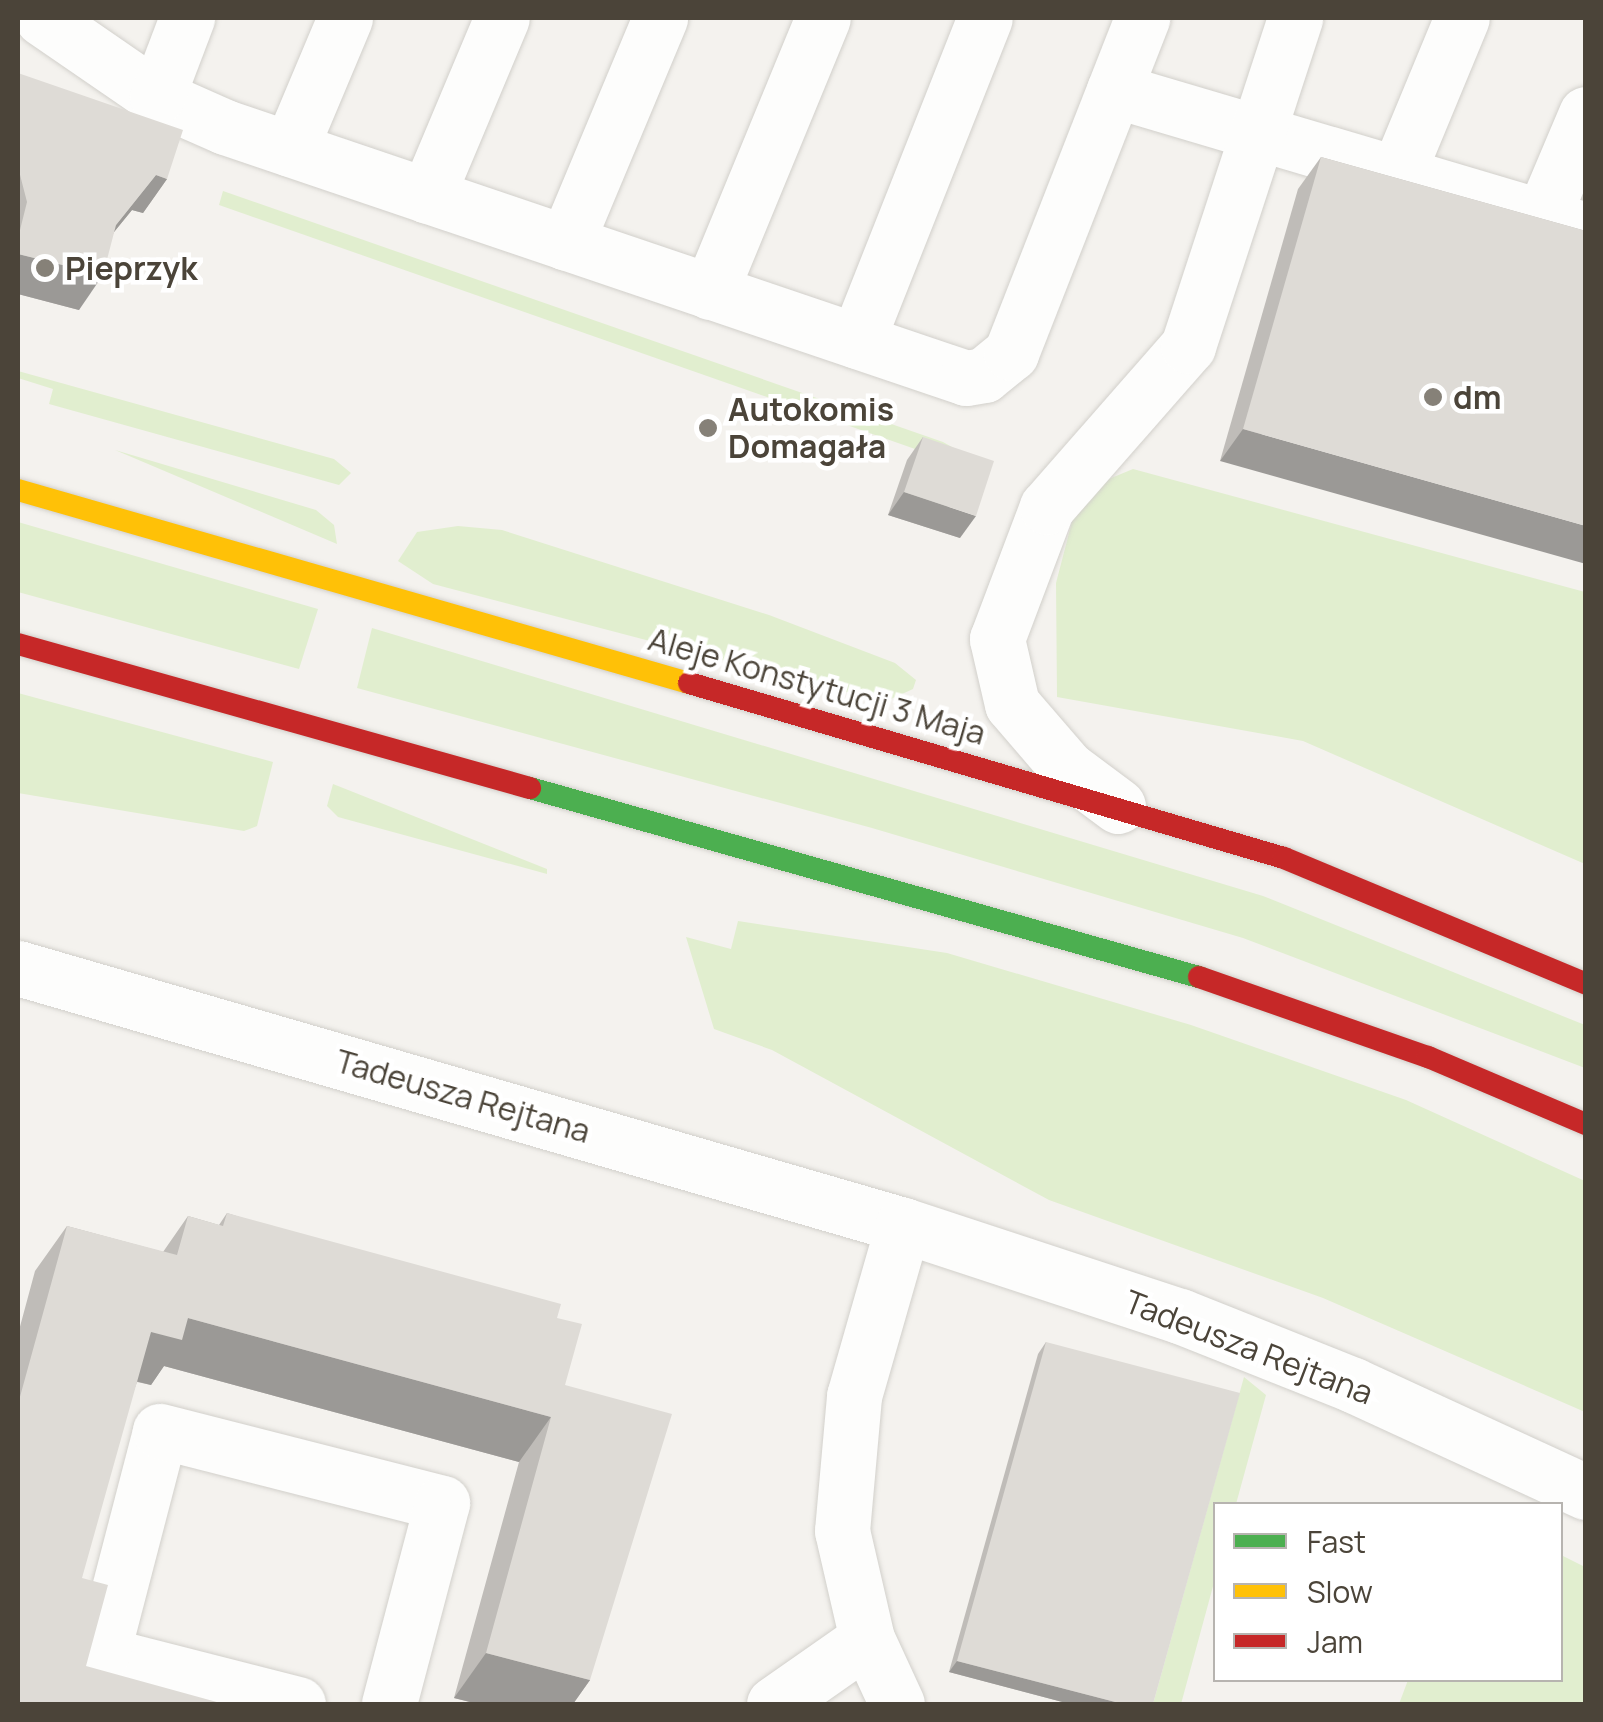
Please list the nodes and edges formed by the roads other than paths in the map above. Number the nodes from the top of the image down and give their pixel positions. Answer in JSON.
{"nodes":[{"id":1,"x":42,"y":18,"type":"edge"},
{"id":2,"x":188,"y":18,"type":"edge"},
{"id":3,"x":345,"y":18,"type":"edge"},
{"id":4,"x":502,"y":18,"type":"edge"},
{"id":5,"x":660,"y":18,"type":"edge"},
{"id":6,"x":823,"y":18,"type":"edge"},
{"id":7,"x":985,"y":18,"type":"edge"},
{"id":8,"x":1142,"y":18,"type":"edge"},
{"id":9,"x":1294,"y":18,"type":"edge"},
{"id":10,"x":1462,"y":18,"type":"edge"},
{"id":11,"x":1114,"y":90,"type":"junction"},
{"id":12,"x":157,"y":96,"type":"junction"},
{"id":13,"x":1586,"y":114,"type":"edge"},
{"id":14,"x":1253,"y":136,"type":"junction"},
{"id":15,"x":290,"y":149,"type":"junction"},
{"id":16,"x":1396,"y":176,"type":"junction"},
{"id":17,"x":427,"y":196,"type":"junction"},
{"id":18,"x":1564,"y":224,"type":"edge"},
{"id":19,"x":566,"y":243,"type":"junction"},
{"id":20,"x":710,"y":292,"type":"junction"},
{"id":21,"x":857,"y":342,"type":"junction"},
{"id":22,"x":18,"y":490,"type":"edge"},
{"id":23,"x":18,"y":644,"type":"edge"},
{"id":24,"x":1118,"y":806,"type":"junction"},
{"id":25,"x":19,"y":975,"type":"edge"},
{"id":26,"x":1586,"y":984,"type":"edge"},
{"id":27,"x":1586,"y":1124,"type":"edge"},
{"id":28,"x":903,"y":1225,"type":"junction"},
{"id":29,"x":1586,"y":1492,"type":"edge"},
{"id":30,"x":867,"y":1639,"type":"junction"},
{"id":31,"x":298,"y":1704,"type":"edge"},
{"id":32,"x":389,"y":1704,"type":"edge"},
{"id":33,"x":774,"y":1704,"type":"edge"},
{"id":34,"x":897,"y":1704,"type":"edge"}],
"edges":[{"from":1,"to":12,"type":"street"},
{"from":2,"to":12,"type":"street"},
{"from":3,"to":15,"type":"street"},
{"from":4,"to":17,"type":"street"},
{"from":5,"to":19,"type":"street"},
{"from":6,"to":20,"type":"street"},
{"from":7,"to":21,"type":"street"},
{"from":8,"to":11,"type":"street"},
{"from":9,"to":14,"type":"street"},
{"from":10,"to":16,"type":"street"},
{"from":11,"to":14,"type":"street"},
{"from":11,"to":21,"type":"street"},
{"from":12,"to":15,"type":"street"},
{"from":13,"to":18,"type":"street"},
{"from":14,"to":16,"type":"street"},
{"from":14,"to":24,"type":"street"},
{"from":15,"to":17,"type":"street"},
{"from":16,"to":18,"type":"street"},
{"from":17,"to":19,"type":"street"},
{"from":19,"to":20,"type":"street"},
{"from":20,"to":21,"type":"street"},
{"from":22,"to":24,"type":"main road","name":"Aleje Konstytucji 3 Maja"},
{"from":23,"to":27,"type":"main road"},
{"from":24,"to":26,"type":"main road","name":"Aleje Konstytucji 3 Maja"},
{"from":25,"to":28,"type":"street","name":"Tadeusza Rejtana"},
{"from":28,"to":29,"type":"street","name":"Tadeusza Rejtana"},
{"from":28,"to":30,"type":"street"},
{"from":30,"to":33,"type":"street"},
{"from":30,"to":34,"type":"street"},
{"from":31,"to":32,"type":"street"}]}
